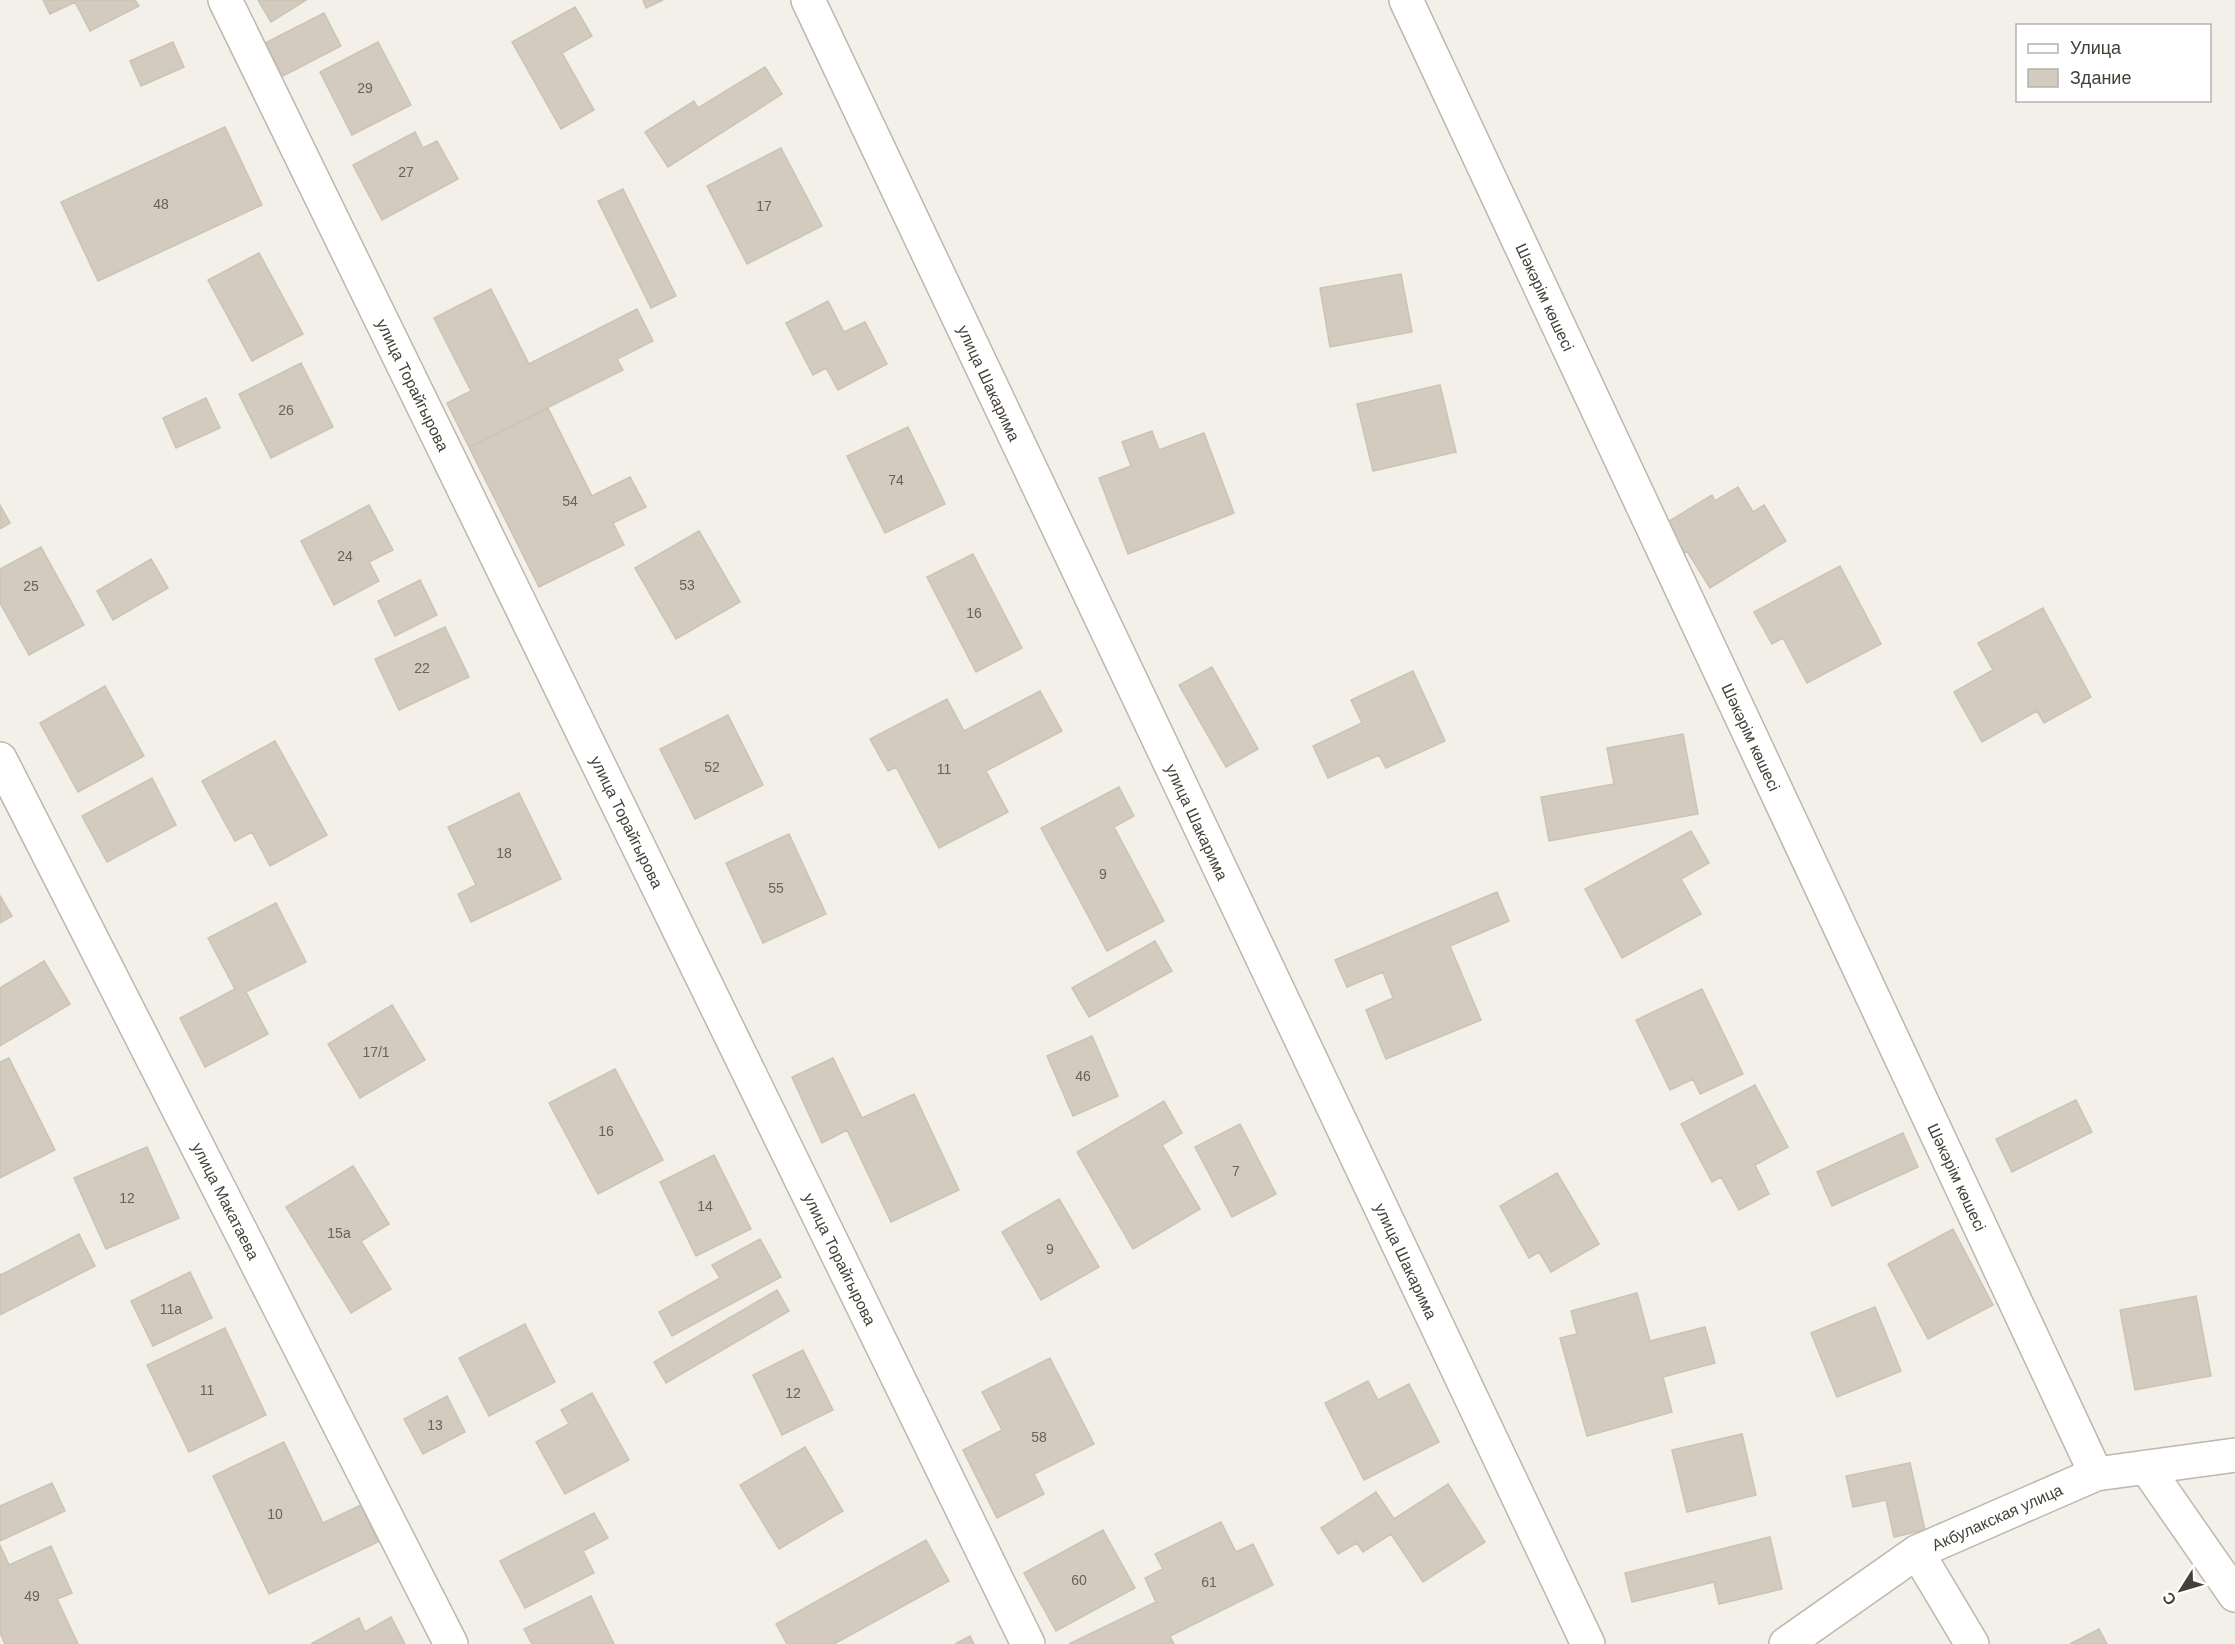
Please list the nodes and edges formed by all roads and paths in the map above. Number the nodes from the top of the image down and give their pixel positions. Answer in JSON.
{"nodes":[{"id":1,"x":225,"y":0,"type":"edge"},
{"id":2,"x":808,"y":0,"type":"edge"},
{"id":3,"x":1406,"y":0,"type":"edge"},
{"id":4,"x":0,"y":759,"type":"edge"},
{"id":5,"x":2235,"y":1455,"type":"edge"},
{"id":6,"x":2146,"y":1467,"type":"junction"},
{"id":7,"x":2096,"y":1474,"type":"junction"},
{"id":8,"x":1917,"y":1552,"type":"junction"},
{"id":9,"x":2235,"y":1595,"type":"edge"},
{"id":10,"x":451,"y":1644,"type":"edge"},
{"id":11,"x":1028,"y":1644,"type":"edge"},
{"id":12,"x":1588,"y":1644,"type":"edge"},
{"id":13,"x":1786,"y":1644,"type":"edge"},
{"id":14,"x":1972,"y":1644,"type":"edge"}],
"edges":[{"from":1,"to":11,"type":"street","name":"улица Торайгырова"},
{"from":2,"to":12,"type":"street","name":"улица Шакарима"},
{"from":3,"to":7,"type":"street","name":"Шәкәрім көшесі"},
{"from":4,"to":10,"type":"street","name":"улица Макатаева"},
{"from":5,"to":6,"type":"street","name":"Акбулакская улица"},
{"from":6,"to":7,"type":"street","name":"Акбулакская улица"},
{"from":6,"to":9,"type":"street"},
{"from":7,"to":8,"type":"street","name":"Акбулакская улица"},
{"from":8,"to":13,"type":"street","name":"Акбулакская улица"},
{"from":8,"to":14,"type":"street"}]}
